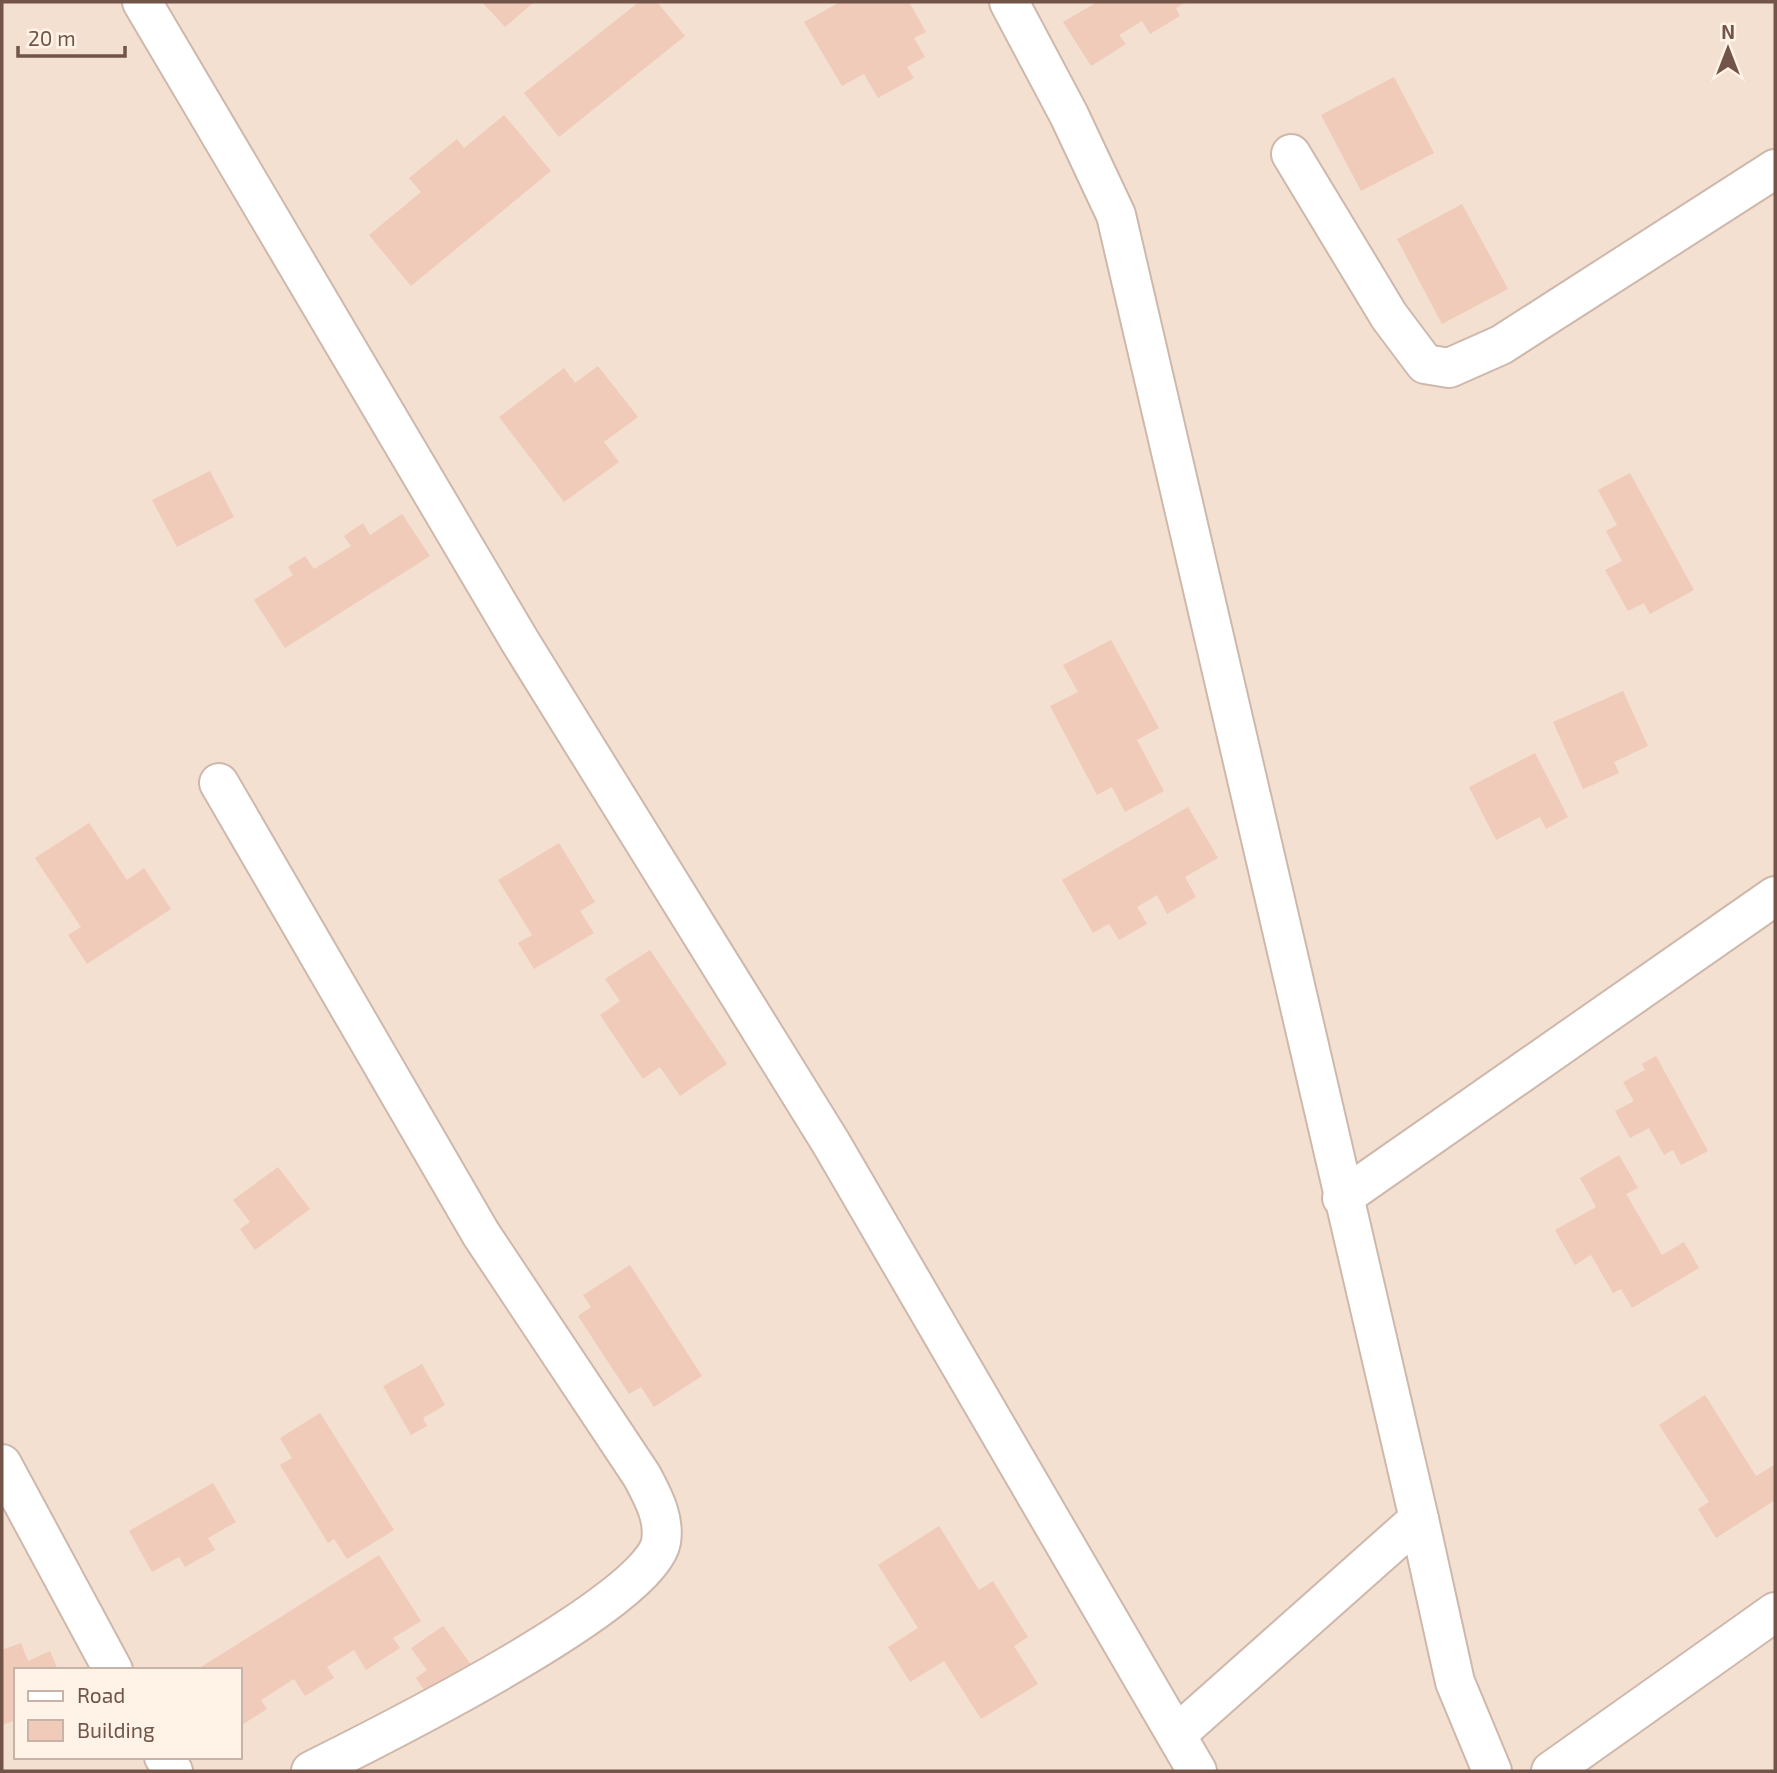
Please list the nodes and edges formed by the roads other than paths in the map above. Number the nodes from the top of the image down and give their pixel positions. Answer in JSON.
{"nodes":[{"id":1,"x":142,"y":2,"type":"edge"},
{"id":2,"x":1009,"y":2,"type":"edge"},
{"id":3,"x":1291,"y":154,"type":"dead end"},
{"id":4,"x":1775,"y":169,"type":"edge"},
{"id":5,"x":219,"y":783,"type":"dead end"},
{"id":6,"x":1775,"y":896,"type":"edge"},
{"id":7,"x":1342,"y":1198,"type":"junction"},
{"id":8,"x":2,"y":1464,"type":"edge"},
{"id":9,"x":1419,"y":1519,"type":"junction"},
{"id":10,"x":1775,"y":1612,"type":"edge"},
{"id":11,"x":112,"y":1668,"type":"edge"},
{"id":12,"x":1177,"y":1734,"type":"junction"},
{"id":13,"x":311,"y":1771,"type":"edge"},
{"id":14,"x":1197,"y":1771,"type":"edge"},
{"id":15,"x":1492,"y":1771,"type":"edge"},
{"id":16,"x":1551,"y":1771,"type":"edge"}],
"edges":[{"from":1,"to":12,"type":"street"},
{"from":2,"to":7,"type":"street"},
{"from":3,"to":4,"type":"street"},
{"from":5,"to":13,"type":"street"},
{"from":6,"to":7,"type":"street"},
{"from":7,"to":9,"type":"street"},
{"from":8,"to":11,"type":"street"},
{"from":9,"to":12,"type":"street"},
{"from":9,"to":15,"type":"street"},
{"from":10,"to":16,"type":"street"},
{"from":12,"to":14,"type":"street"}]}
